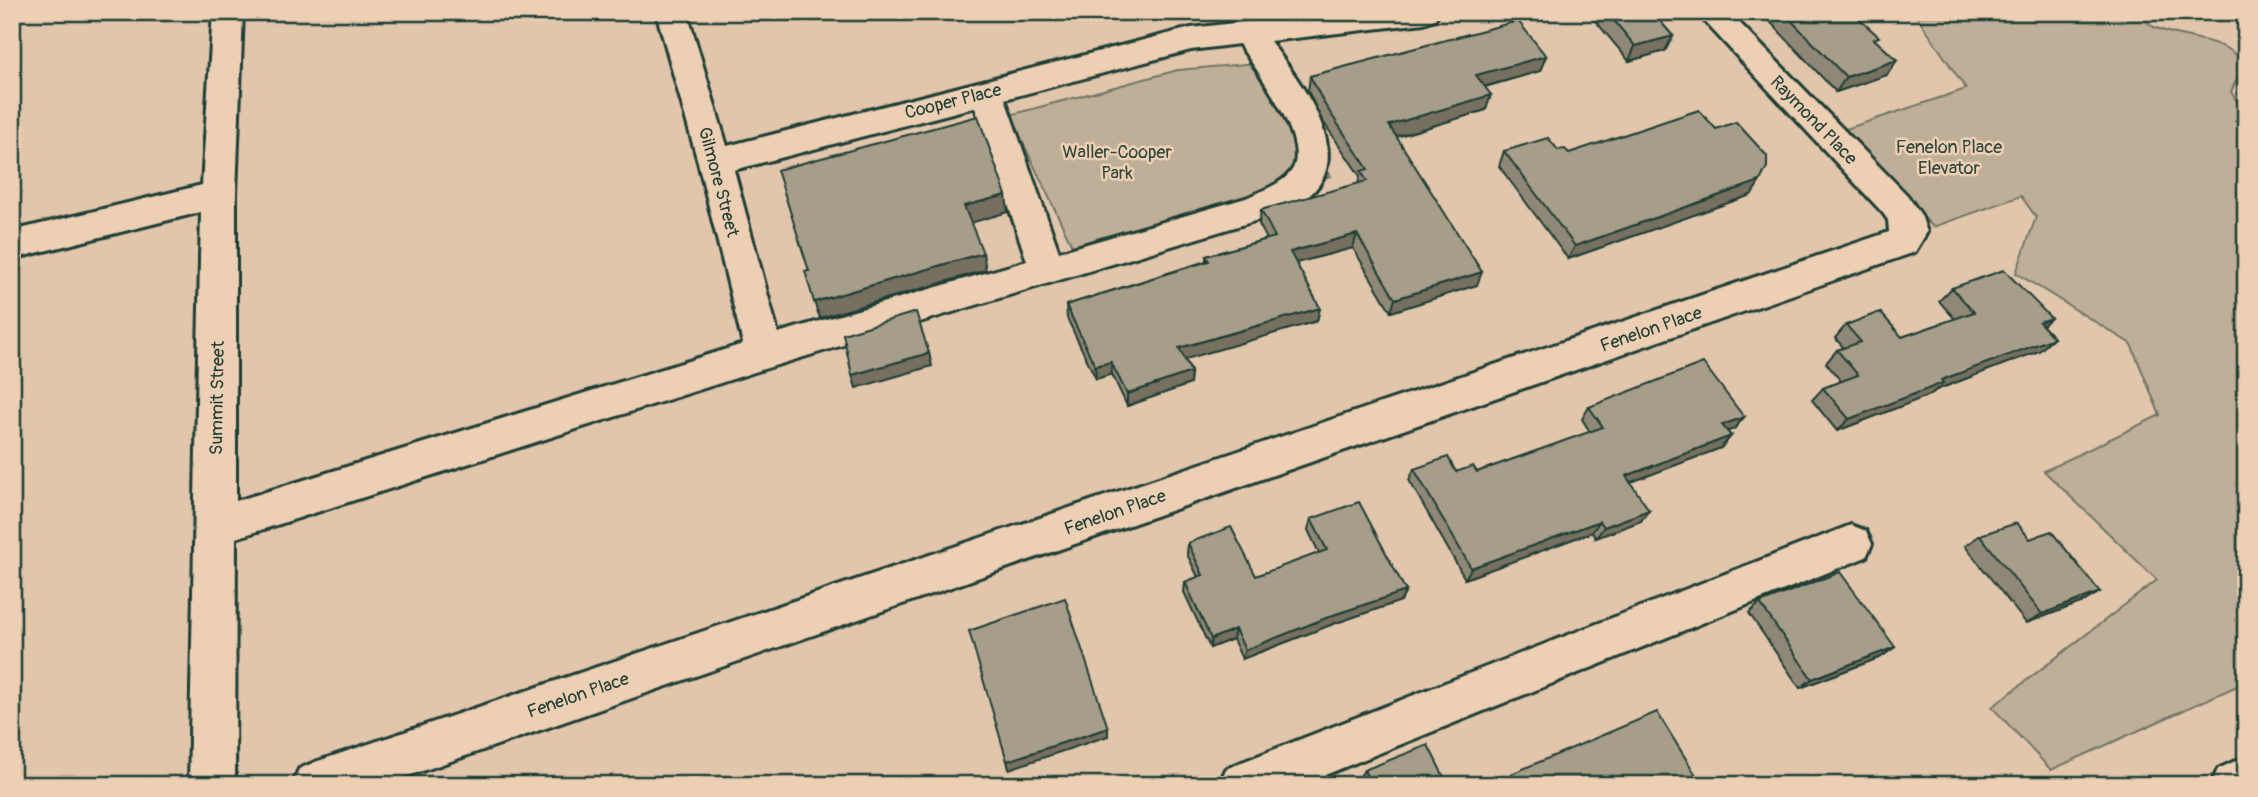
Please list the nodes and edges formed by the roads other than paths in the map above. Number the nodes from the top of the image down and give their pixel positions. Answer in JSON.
{"nodes":[{"id":1,"x":228,"y":12,"type":"edge"},
{"id":2,"x":671,"y":12,"type":"edge"},
{"id":3,"x":1424,"y":12,"type":"edge"},
{"id":4,"x":1711,"y":12,"type":"edge"},
{"id":5,"x":1245,"y":23,"type":"edge"},
{"id":6,"x":986,"y":92,"type":"junction"},
{"id":7,"x":715,"y":162,"type":"junction"},
{"id":8,"x":219,"y":194,"type":"junction"},
{"id":9,"x":1909,"y":232,"type":"joint"},
{"id":10,"x":12,"y":245,"type":"edge"},
{"id":11,"x":1048,"y":270,"type":"junction"},
{"id":12,"x":764,"y":353,"type":"junction"},
{"id":13,"x":215,"y":526,"type":"junction"},
{"id":14,"x":1852,"y":544,"type":"dead end"},
{"id":15,"x":2246,"y":779,"type":"edge"},
{"id":16,"x":212,"y":785,"type":"edge"},
{"id":17,"x":315,"y":785,"type":"edge"},
{"id":18,"x":1242,"y":785,"type":"edge"},
{"id":19,"x":2234,"y":785,"type":"edge"}],
"edges":[{"from":1,"to":8,"type":"street","name":"Summit Street"},
{"from":2,"to":7,"type":"street","name":"Gilmore Street"},
{"from":3,"to":5,"type":"street","name":"Cooper Place"},
{"from":4,"to":9,"type":"street","name":"Raymond Place"},
{"from":5,"to":6,"type":"street","name":"Cooper Place"},
{"from":5,"to":11,"type":"street"},
{"from":6,"to":7,"type":"street","name":"Cooper Place"},
{"from":6,"to":11,"type":"street"},
{"from":7,"to":12,"type":"street","name":"Gilmore Street"},
{"from":8,"to":10,"type":"street"},
{"from":8,"to":13,"type":"street","name":"Summit Street"},
{"from":9,"to":17,"type":"street","name":"Fenelon Place"},
{"from":11,"to":12,"type":"street"},
{"from":12,"to":13,"type":"street"},
{"from":13,"to":16,"type":"street","name":"Summit Street"},
{"from":14,"to":18,"type":"street"},
{"from":15,"to":19,"type":"street"}]}
